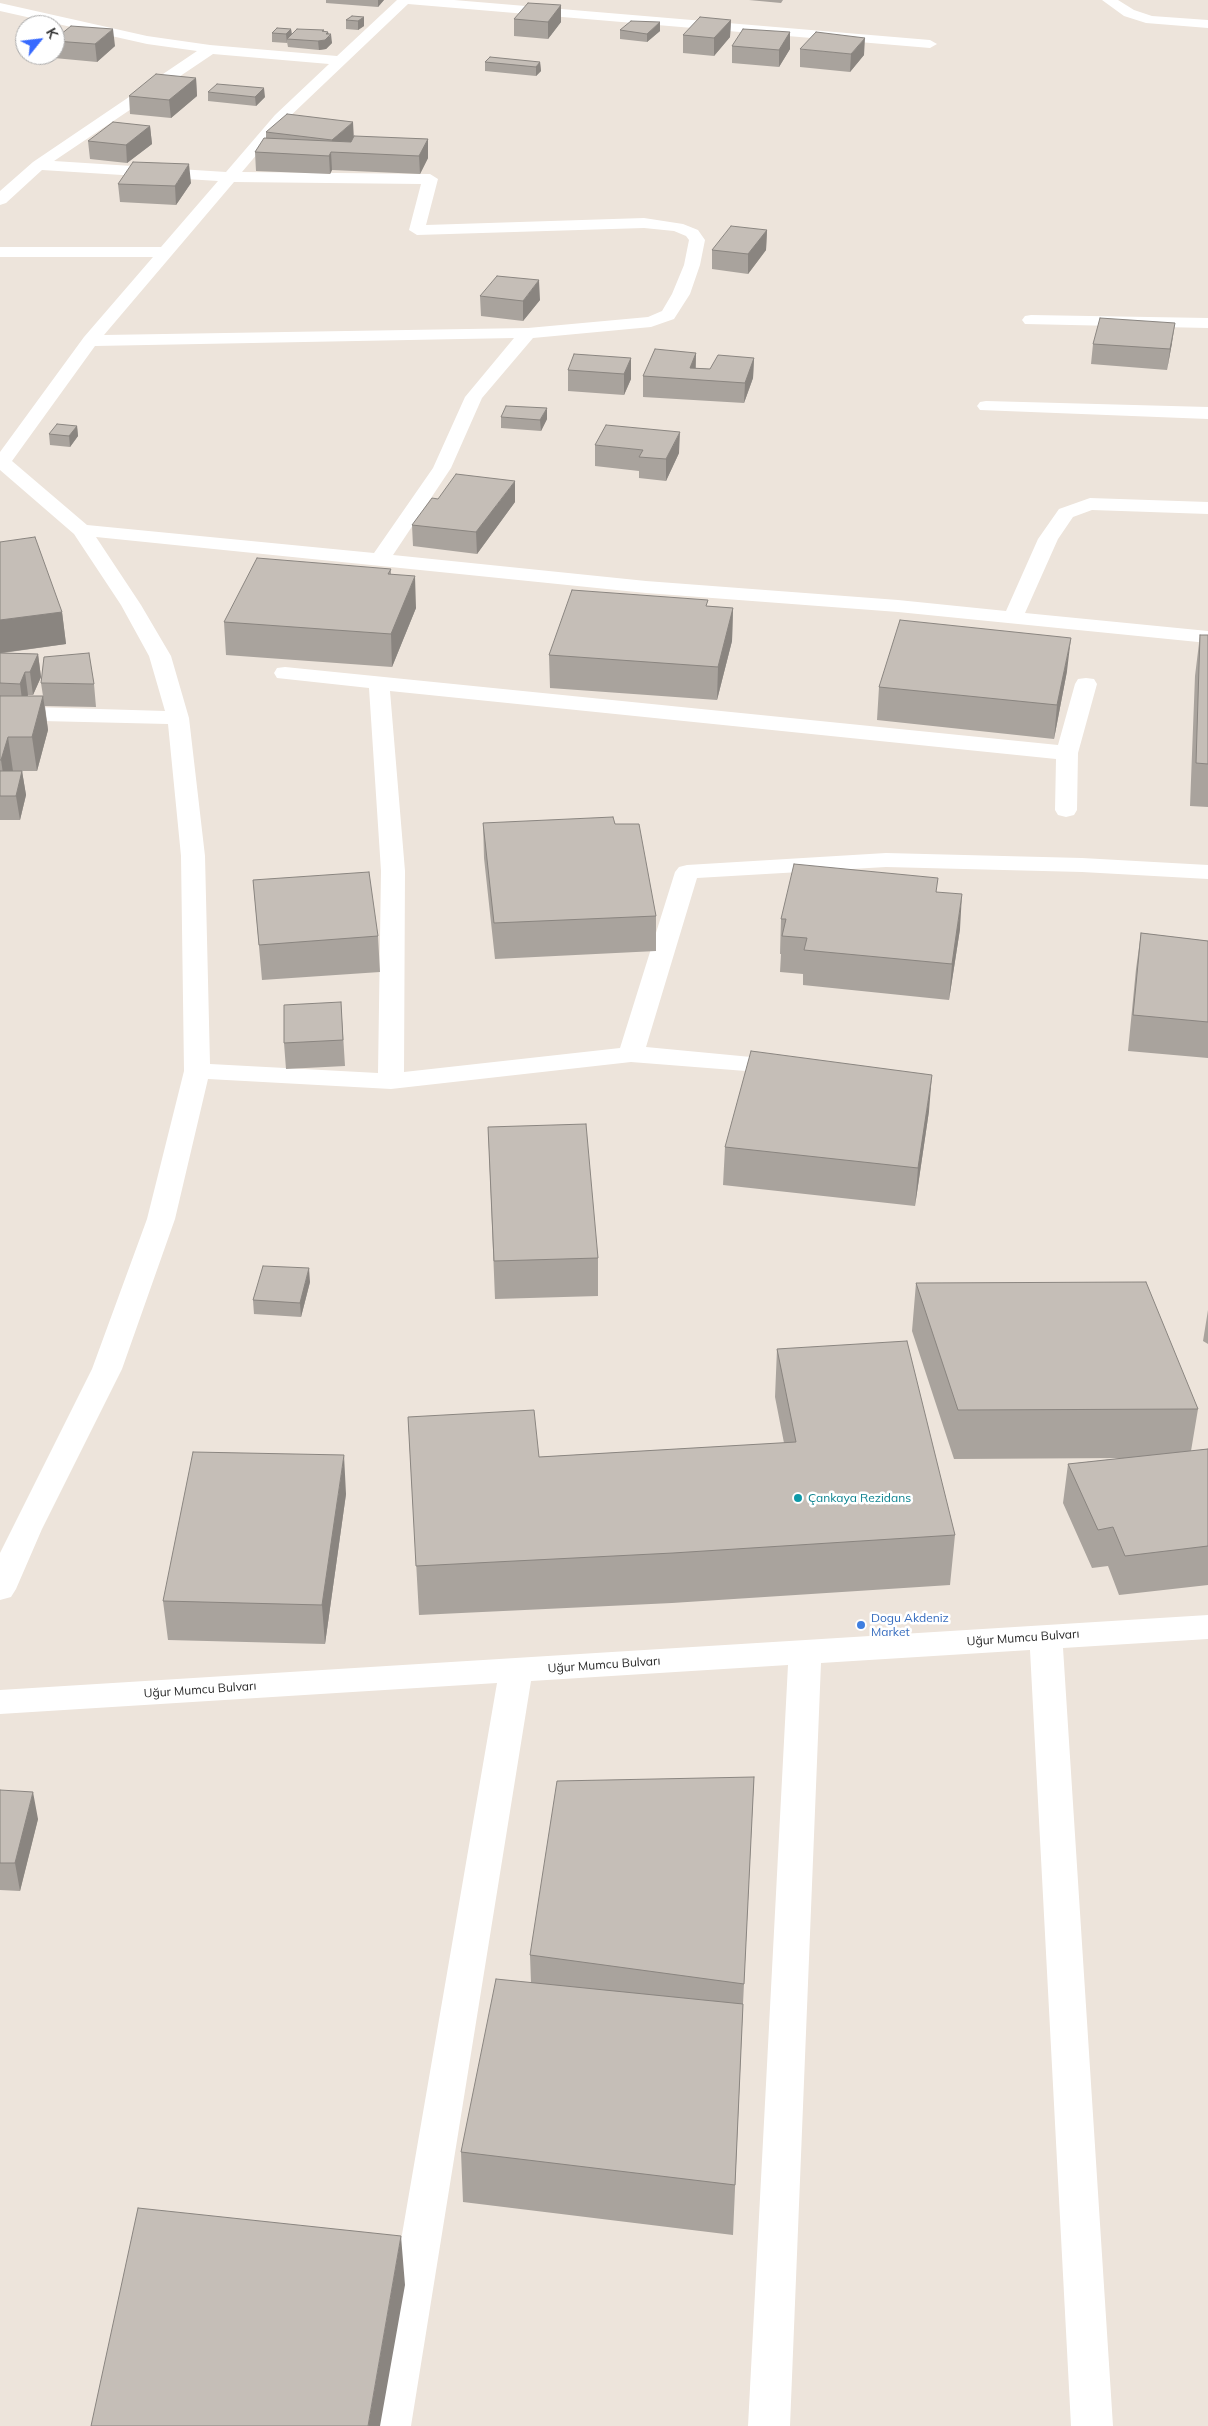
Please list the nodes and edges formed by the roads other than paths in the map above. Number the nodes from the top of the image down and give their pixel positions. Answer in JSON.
{"nodes":[{"id":1,"x":5,"y":0,"type":"edge"},
{"id":2,"x":405,"y":0,"type":"edge"},
{"id":3,"x":1109,"y":0,"type":"edge"},
{"id":4,"x":0,"y":5,"type":"edge"},
{"id":5,"x":1208,"y":24,"type":"edge"},
{"id":6,"x":930,"y":44,"type":"dead end"},
{"id":7,"x":210,"y":49,"type":"junction"},
{"id":8,"x":339,"y":61,"type":"junction"},
{"id":9,"x":38,"y":165,"type":"junction"},
{"id":10,"x":229,"y":177,"type":"junction"},
{"id":11,"x":0,"y":200,"type":"edge"},
{"id":12,"x":0,"y":252,"type":"edge"},
{"id":13,"x":166,"y":252,"type":"junction"},
{"id":14,"x":1031,"y":320,"type":"dead end"},
{"id":15,"x":1208,"y":323,"type":"edge"},
{"id":16,"x":528,"y":333,"type":"junction"},
{"id":17,"x":90,"y":340,"type":"junction"},
{"id":18,"x":986,"y":406,"type":"dead end"},
{"id":19,"x":1208,"y":413,"type":"edge"},
{"id":20,"x":1,"y":461,"type":"edge"},
{"id":21,"x":1208,"y":508,"type":"edge"},
{"id":22,"x":81,"y":530,"type":"junction"},
{"id":23,"x":380,"y":560,"type":"junction"},
{"id":24,"x":1013,"y":617,"type":"junction"},
{"id":25,"x":1208,"y":637,"type":"edge"},
{"id":26,"x":285,"y":673,"type":"dead end"},
{"id":27,"x":379,"y":683,"type":"junction"},
{"id":28,"x":1086,"y":684,"type":"dead end"},
{"id":29,"x":0,"y":713,"type":"edge"},
{"id":30,"x":178,"y":718,"type":"junction"},
{"id":31,"x":1067,"y":753,"type":"junction"},
{"id":32,"x":1066,"y":810,"type":"dead end"},
{"id":33,"x":1208,"y":872,"type":"edge"},
{"id":34,"x":631,"y":1054,"type":"junction"},
{"id":35,"x":803,"y":1068,"type":"edge"},
{"id":36,"x":197,"y":1071,"type":"junction"},
{"id":37,"x":391,"y":1081,"type":"junction"},
{"id":38,"x":0,"y":1589,"type":"edge"},
{"id":39,"x":1208,"y":1627,"type":"edge"},
{"id":40,"x":1046,"y":1637,"type":"junction"},
{"id":41,"x":805,"y":1652,"type":"junction"},
{"id":42,"x":516,"y":1670,"type":"junction"},
{"id":43,"x":0,"y":1702,"type":"edge"},
{"id":44,"x":390,"y":2426,"type":"edge"},
{"id":45,"x":769,"y":2426,"type":"edge"},
{"id":46,"x":1092,"y":2426,"type":"edge"}],
"edges":[{"from":1,"to":4,"type":"street"},
{"from":2,"to":6,"type":"street"},
{"from":2,"to":8,"type":"street"},
{"from":3,"to":5,"type":"street"},
{"from":4,"to":7,"type":"street"},
{"from":7,"to":8,"type":"street"},
{"from":7,"to":9,"type":"street"},
{"from":8,"to":10,"type":"street"},
{"from":9,"to":10,"type":"street"},
{"from":9,"to":11,"type":"street"},
{"from":10,"to":13,"type":"street"},
{"from":10,"to":16,"type":"street"},
{"from":12,"to":13,"type":"street"},
{"from":13,"to":17,"type":"street"},
{"from":14,"to":15,"type":"street"},
{"from":16,"to":17,"type":"street"},
{"from":16,"to":23,"type":"street"},
{"from":17,"to":20,"type":"street"},
{"from":18,"to":19,"type":"street"},
{"from":20,"to":22,"type":"street"},
{"from":21,"to":24,"type":"street"},
{"from":22,"to":23,"type":"street"},
{"from":22,"to":30,"type":"street"},
{"from":23,"to":24,"type":"street"},
{"from":24,"to":25,"type":"street"},
{"from":26,"to":27,"type":"street"},
{"from":27,"to":31,"type":"street"},
{"from":27,"to":37,"type":"street"},
{"from":28,"to":31,"type":"street"},
{"from":29,"to":30,"type":"street"},
{"from":30,"to":36,"type":"street"},
{"from":31,"to":32,"type":"street"},
{"from":33,"to":34,"type":"street"},
{"from":34,"to":35,"type":"street"},
{"from":34,"to":37,"type":"street"},
{"from":36,"to":37,"type":"street"},
{"from":36,"to":38,"type":"street"},
{"from":39,"to":40,"type":"street","name":"Uğur Mumcu Bulvarı"},
{"from":40,"to":41,"type":"street","name":"Uğur Mumcu Bulvarı"},
{"from":40,"to":46,"type":"street"},
{"from":41,"to":42,"type":"street","name":"Uğur Mumcu Bulvarı"},
{"from":41,"to":45,"type":"street"},
{"from":42,"to":43,"type":"street","name":"Uğur Mumcu Bulvarı"},
{"from":42,"to":44,"type":"street"}]}
